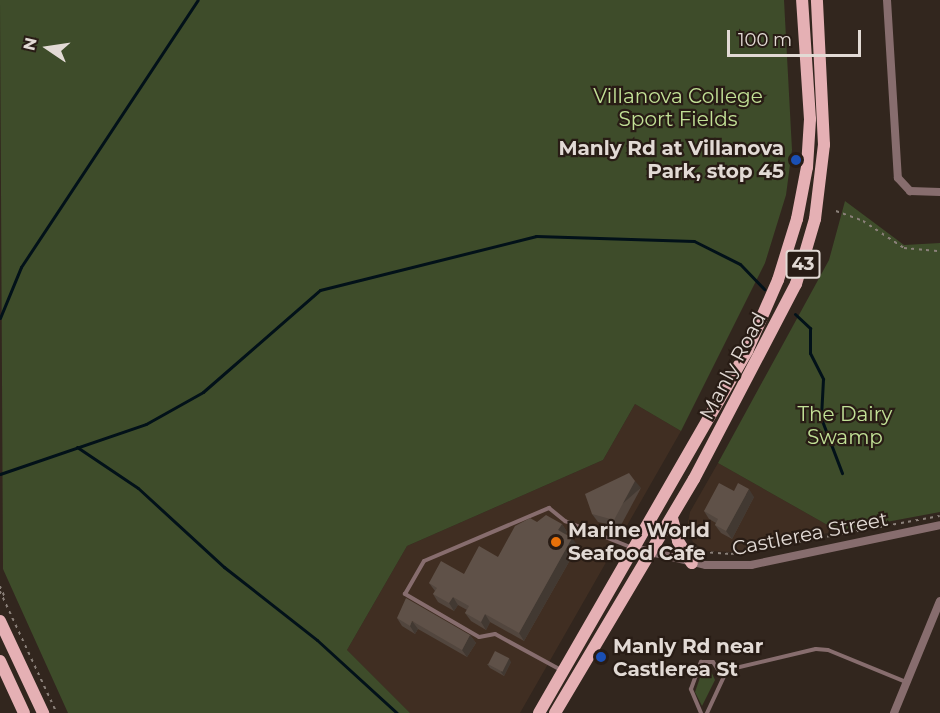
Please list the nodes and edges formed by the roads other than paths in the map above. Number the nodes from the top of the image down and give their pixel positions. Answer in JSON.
{"nodes":[{"id":1,"x":802,"y":0,"type":"edge"},
{"id":2,"x":817,"y":0,"type":"edge"},
{"id":3,"x":887,"y":0,"type":"edge"},
{"id":4,"x":940,"y":192,"type":"edge"},
{"id":5,"x":672,"y":518,"type":"junction"},
{"id":6,"x":939,"y":528,"type":"edge"},
{"id":7,"x":634,"y":548,"type":"junction"},
{"id":8,"x":651,"y":554,"type":"junction"},
{"id":9,"x":693,"y":563,"type":"junction"},
{"id":10,"x":940,"y":601,"type":"edge"},
{"id":11,"x":0,"y":621,"type":"edge"},
{"id":12,"x":0,"y":661,"type":"edge"},
{"id":13,"x":563,"y":671,"type":"junction"},
{"id":14,"x":722,"y":676,"type":"junction"},
{"id":15,"x":906,"y":682,"type":"junction"},
{"id":16,"x":24,"y":713,"type":"edge"},
{"id":17,"x":43,"y":713,"type":"edge"},
{"id":18,"x":539,"y":713,"type":"edge"},
{"id":19,"x":555,"y":713,"type":"edge"},
{"id":20,"x":701,"y":713,"type":"edge"},
{"id":21,"x":706,"y":713,"type":"edge"},
{"id":22,"x":894,"y":713,"type":"edge"}],
"edges":[{"from":1,"to":7,"type":"main road","name":"Manly Road","number":"43"},
{"from":2,"to":5,"type":"main road","name":"Manly Road","number":"43"},
{"from":3,"to":4,"type":"street"},
{"from":5,"to":8,"type":"main road","name":"Manly Road","number":"43"},
{"from":5,"to":9,"type":"main road"},
{"from":6,"to":9,"type":"street","name":"Castlerea Street"},
{"from":7,"to":8,"type":"street","name":"Castlerea Street"},
{"from":7,"to":13,"type":"main road","name":"Manly Road","number":"43"},
{"from":7,"to":13,"type":"lane"},
{"from":8,"to":9,"type":"street","name":"Castlerea Street"},
{"from":8,"to":19,"type":"main road","name":"Manly Road","number":"43"},
{"from":10,"to":15,"type":"street"},
{"from":11,"to":17,"type":"main road"},
{"from":12,"to":16,"type":"main road"},
{"from":13,"to":18,"type":"main road","name":"Manly Road","number":"43"},
{"from":14,"to":15,"type":"lane"},
{"from":14,"to":20,"type":"lane"},
{"from":14,"to":21,"type":"lane"},
{"from":15,"to":22,"type":"street"}]}
